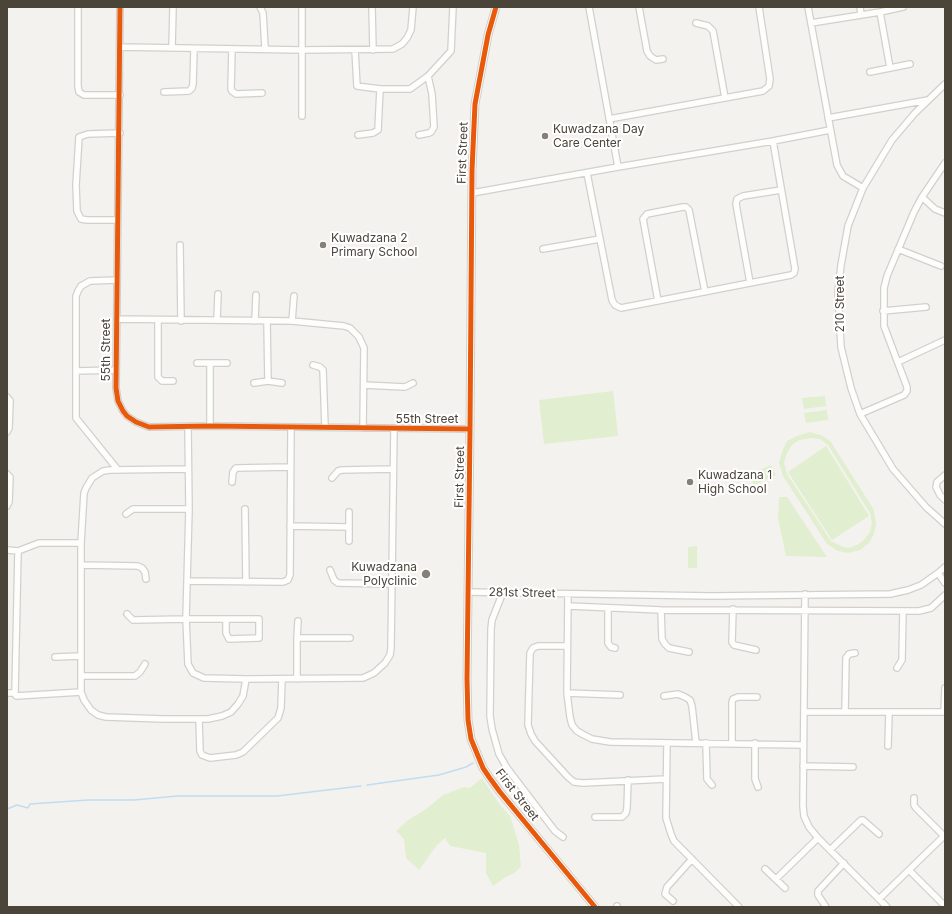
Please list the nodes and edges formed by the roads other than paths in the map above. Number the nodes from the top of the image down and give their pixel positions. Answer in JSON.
{"nodes":[{"id":1,"x":78,"y":7,"type":"edge"},
{"id":2,"x":120,"y":7,"type":"edge"},
{"id":3,"x":173,"y":7,"type":"edge"},
{"id":4,"x":260,"y":7,"type":"edge"},
{"id":5,"x":302,"y":7,"type":"edge"},
{"id":6,"x":372,"y":7,"type":"edge"},
{"id":7,"x":413,"y":7,"type":"edge"},
{"id":8,"x":453,"y":7,"type":"edge"},
{"id":9,"x":496,"y":7,"type":"edge"},
{"id":10,"x":589,"y":7,"type":"edge"},
{"id":11,"x":639,"y":7,"type":"edge"},
{"id":12,"x":759,"y":7,"type":"edge"},
{"id":13,"x":808,"y":7,"type":"edge"},
{"id":14,"x":860,"y":7,"type":"edge"},
{"id":15,"x":903,"y":7,"type":"edge"},
{"id":16,"x":880,"y":12,"type":"junction"},
{"id":17,"x":861,"y":15,"type":"junction"},
{"id":18,"x":696,"y":23,"type":"dead end"},
{"id":19,"x":811,"y":23,"type":"junction"},
{"id":20,"x":120,"y":48,"type":"junction"},
{"id":21,"x":172,"y":48,"type":"junction"},
{"id":22,"x":194,"y":48,"type":"junction"},
{"id":23,"x":264,"y":48,"type":"junction"},
{"id":24,"x":232,"y":49,"type":"junction"},
{"id":25,"x":302,"y":50,"type":"junction"},
{"id":26,"x":355,"y":50,"type":"junction"},
{"id":27,"x":373,"y":50,"type":"junction"},
{"id":28,"x":663,"y":59,"type":"dead end"},
{"id":29,"x":910,"y":64,"type":"dead end"},
{"id":30,"x":890,"y":68,"type":"junction"},
{"id":31,"x":870,"y":72,"type":"dead end"},
{"id":32,"x":428,"y":76,"type":"junction"},
{"id":33,"x":945,"y":84,"type":"edge"},
{"id":34,"x":380,"y":89,"type":"junction"},
{"id":35,"x":164,"y":92,"type":"dead end"},
{"id":36,"x":262,"y":94,"type":"dead end"},
{"id":37,"x":120,"y":95,"type":"junction"},
{"id":38,"x":725,"y":98,"type":"junction"},
{"id":39,"x":928,"y":100,"type":"junction"},
{"id":40,"x":302,"y":116,"type":"dead end"},
{"id":41,"x":828,"y":118,"type":"junction"},
{"id":42,"x":609,"y":119,"type":"junction"},
{"id":43,"x":830,"y":130,"type":"junction"},
{"id":44,"x":120,"y":133,"type":"junction"},
{"id":45,"x":358,"y":135,"type":"dead end"},
{"id":46,"x":419,"y":135,"type":"dead end"},
{"id":47,"x":773,"y":141,"type":"junction"},
{"id":48,"x":945,"y":163,"type":"edge"},
{"id":49,"x":618,"y":167,"type":"junction"},
{"id":50,"x":587,"y":173,"type":"junction"},
{"id":51,"x":863,"y":188,"type":"junction"},
{"id":52,"x":781,"y":190,"type":"junction"},
{"id":53,"x":472,"y":192,"type":"junction"},
{"id":54,"x":922,"y":197,"type":"junction"},
{"id":55,"x":945,"y":213,"type":"edge"},
{"id":56,"x":117,"y":220,"type":"junction"},
{"id":57,"x":600,"y":239,"type":"junction"},
{"id":58,"x":180,"y":245,"type":"dead end"},
{"id":59,"x":543,"y":249,"type":"dead end"},
{"id":60,"x":898,"y":249,"type":"junction"},
{"id":61,"x":941,"y":266,"type":"dead end"},
{"id":62,"x":117,"y":280,"type":"junction"},
{"id":63,"x":750,"y":283,"type":"junction"},
{"id":64,"x":706,"y":292,"type":"junction"},
{"id":65,"x":218,"y":294,"type":"dead end"},
{"id":66,"x":256,"y":295,"type":"dead end"},
{"id":67,"x":294,"y":296,"type":"dead end"},
{"id":68,"x":658,"y":301,"type":"junction"},
{"id":69,"x":926,"y":307,"type":"dead end"},
{"id":70,"x":883,"y":311,"type":"junction"},
{"id":71,"x":117,"y":319,"type":"junction"},
{"id":72,"x":158,"y":320,"type":"junction"},
{"id":73,"x":181,"y":320,"type":"junction"},
{"id":74,"x":217,"y":320,"type":"junction"},
{"id":75,"x":255,"y":321,"type":"junction"},
{"id":76,"x":267,"y":321,"type":"junction"},
{"id":77,"x":292,"y":321,"type":"junction"},
{"id":78,"x":945,"y":340,"type":"edge"},
{"id":79,"x":898,"y":362,"type":"junction"},
{"id":80,"x":197,"y":363,"type":"dead end"},
{"id":81,"x":210,"y":363,"type":"junction"},
{"id":82,"x":227,"y":363,"type":"dead end"},
{"id":83,"x":313,"y":366,"type":"dead end"},
{"id":84,"x":116,"y":370,"type":"junction"},
{"id":85,"x":76,"y":371,"type":"junction"},
{"id":86,"x":173,"y":381,"type":"dead end"},
{"id":87,"x":268,"y":381,"type":"junction"},
{"id":88,"x":282,"y":383,"type":"dead end"},
{"id":89,"x":413,"y":383,"type":"dead end"},
{"id":90,"x":254,"y":384,"type":"dead end"},
{"id":91,"x":364,"y":385,"type":"junction"},
{"id":92,"x":7,"y":397,"type":"edge"},
{"id":93,"x":860,"y":414,"type":"junction"},
{"id":94,"x":210,"y":426,"type":"junction"},
{"id":95,"x":188,"y":427,"type":"junction"},
{"id":96,"x":291,"y":427,"type":"junction"},
{"id":97,"x":325,"y":427,"type":"junction"},
{"id":98,"x":363,"y":428,"type":"junction"},
{"id":99,"x":394,"y":429,"type":"junction"},
{"id":100,"x":470,"y":429,"type":"junction"},
{"id":101,"x":7,"y":432,"type":"edge"},
{"id":102,"x":290,"y":467,"type":"junction"},
{"id":103,"x":188,"y":469,"type":"junction"},
{"id":104,"x":393,"y":469,"type":"junction"},
{"id":105,"x":118,"y":470,"type":"junction"},
{"id":106,"x":7,"y":474,"type":"edge"},
{"id":107,"x":945,"y":475,"type":"edge"},
{"id":108,"x":332,"y":478,"type":"dead end"},
{"id":109,"x":232,"y":482,"type":"dead end"},
{"id":110,"x":945,"y":500,"type":"edge"},
{"id":111,"x":7,"y":506,"type":"edge"},
{"id":112,"x":188,"y":509,"type":"junction"},
{"id":113,"x":245,"y":509,"type":"dead end"},
{"id":114,"x":349,"y":512,"type":"dead end"},
{"id":115,"x":126,"y":514,"type":"dead end"},
{"id":116,"x":945,"y":524,"type":"edge"},
{"id":117,"x":290,"y":526,"type":"junction"},
{"id":118,"x":348,"y":527,"type":"junction"},
{"id":119,"x":349,"y":541,"type":"dead end"},
{"id":120,"x":81,"y":543,"type":"junction"},
{"id":121,"x":7,"y":550,"type":"edge"},
{"id":122,"x":18,"y":550,"type":"junction"},
{"id":123,"x":81,"y":565,"type":"junction"},
{"id":124,"x":945,"y":566,"type":"edge"},
{"id":125,"x":330,"y":570,"type":"dead end"},
{"id":126,"x":938,"y":573,"type":"junction"},
{"id":127,"x":146,"y":579,"type":"dead end"},
{"id":128,"x":188,"y":582,"type":"junction"},
{"id":129,"x":246,"y":582,"type":"junction"},
{"id":130,"x":945,"y":583,"type":"edge"},
{"id":131,"x":392,"y":584,"type":"junction"},
{"id":132,"x":468,"y":592,"type":"junction"},
{"id":133,"x":503,"y":592,"type":"junction"},
{"id":134,"x":568,"y":594,"type":"junction"},
{"id":135,"x":805,"y":594,"type":"junction"},
{"id":136,"x":945,"y":595,"type":"edge"},
{"id":137,"x":568,"y":606,"type":"junction"},
{"id":138,"x":608,"y":608,"type":"junction"},
{"id":139,"x":733,"y":609,"type":"junction"},
{"id":140,"x":804,"y":609,"type":"junction"},
{"id":141,"x":662,"y":610,"type":"junction"},
{"id":142,"x":903,"y":611,"type":"junction"},
{"id":143,"x":127,"y":614,"type":"dead end"},
{"id":144,"x":186,"y":619,"type":"junction"},
{"id":145,"x":226,"y":619,"type":"junction"},
{"id":146,"x":298,"y":621,"type":"dead end"},
{"id":147,"x":297,"y":638,"type":"junction"},
{"id":148,"x":350,"y":638,"type":"dead end"},
{"id":149,"x":567,"y":646,"type":"junction"},
{"id":150,"x":615,"y":648,"type":"dead end"},
{"id":151,"x":756,"y":650,"type":"dead end"},
{"id":152,"x":689,"y":652,"type":"dead end"},
{"id":153,"x":855,"y":653,"type":"dead end"},
{"id":154,"x":81,"y":656,"type":"junction"},
{"id":155,"x":55,"y":657,"type":"dead end"},
{"id":156,"x":145,"y":664,"type":"dead end"},
{"id":157,"x":897,"y":668,"type":"dead end"},
{"id":158,"x":81,"y":676,"type":"junction"},
{"id":159,"x":246,"y":679,"type":"junction"},
{"id":160,"x":282,"y":679,"type":"junction"},
{"id":161,"x":297,"y":679,"type":"junction"},
{"id":162,"x":945,"y":688,"type":"edge"},
{"id":163,"x":81,"y":692,"type":"junction"},
{"id":164,"x":7,"y":693,"type":"edge"},
{"id":165,"x":567,"y":693,"type":"junction"},
{"id":166,"x":15,"y":694,"type":"junction"},
{"id":167,"x":620,"y":695,"type":"dead end"},
{"id":168,"x":664,"y":696,"type":"dead end"},
{"id":169,"x":757,"y":697,"type":"dead end"},
{"id":170,"x":804,"y":712,"type":"junction"},
{"id":171,"x":845,"y":712,"type":"junction"},
{"id":172,"x":889,"y":712,"type":"junction"},
{"id":173,"x":945,"y":712,"type":"edge"},
{"id":174,"x":199,"y":719,"type":"junction"},
{"id":175,"x":666,"y":743,"type":"junction"},
{"id":176,"x":696,"y":743,"type":"junction"},
{"id":177,"x":706,"y":743,"type":"junction"},
{"id":178,"x":732,"y":743,"type":"junction"},
{"id":179,"x":755,"y":743,"type":"junction"},
{"id":180,"x":803,"y":745,"type":"junction"},
{"id":181,"x":888,"y":746,"type":"dead end"},
{"id":182,"x":803,"y":766,"type":"junction"},
{"id":183,"x":853,"y":767,"type":"dead end"},
{"id":184,"x":666,"y":779,"type":"junction"},
{"id":185,"x":628,"y":780,"type":"junction"},
{"id":186,"x":712,"y":785,"type":"dead end"},
{"id":187,"x":758,"y":787,"type":"dead end"},
{"id":188,"x":914,"y":798,"type":"dead end"},
{"id":189,"x":595,"y":817,"type":"dead end"},
{"id":190,"x":879,"y":834,"type":"dead end"},
{"id":191,"x":944,"y":835,"type":"edge"},
{"id":192,"x":563,"y":837,"type":"dead end"},
{"id":193,"x":818,"y":838,"type":"junction"},
{"id":194,"x":830,"y":850,"type":"junction"},
{"id":195,"x":692,"y":859,"type":"junction"},
{"id":196,"x":844,"y":863,"type":"junction"},
{"id":197,"x":765,"y":869,"type":"dead end"},
{"id":198,"x":909,"y":870,"type":"junction"},
{"id":199,"x":776,"y":879,"type":"junction"},
{"id":200,"x":785,"y":888,"type":"dead end"},
{"id":201,"x":879,"y":899,"type":"junction"},
{"id":202,"x":673,"y":901,"type":"dead end"},
{"id":203,"x":945,"y":906,"type":"edge"},
{"id":204,"x":595,"y":907,"type":"edge"},
{"id":205,"x":739,"y":907,"type":"edge"},
{"id":206,"x":826,"y":907,"type":"edge"},
{"id":207,"x":887,"y":907,"type":"edge"}],
"edges":[{"from":1,"to":37,"type":"street"},
{"from":2,"to":20,"type":"street","name":"55th Street"},
{"from":3,"to":21,"type":"street"},
{"from":4,"to":23,"type":"street"},
{"from":5,"to":25,"type":"street"},
{"from":6,"to":27,"type":"street"},
{"from":7,"to":27,"type":"street"},
{"from":8,"to":32,"type":"street"},
{"from":9,"to":53,"type":"street","name":"First Street"},
{"from":10,"to":42,"type":"street"},
{"from":11,"to":28,"type":"street"},
{"from":12,"to":38,"type":"street"},
{"from":13,"to":19,"type":"street"},
{"from":14,"to":17,"type":"street"},
{"from":15,"to":16,"type":"street"},
{"from":16,"to":17,"type":"street"},
{"from":16,"to":30,"type":"street"},
{"from":17,"to":19,"type":"street"},
{"from":18,"to":38,"type":"street"},
{"from":19,"to":41,"type":"street"},
{"from":20,"to":21,"type":"street"},
{"from":20,"to":37,"type":"street","name":"55th Street"},
{"from":21,"to":22,"type":"street"},
{"from":22,"to":24,"type":"street"},
{"from":22,"to":35,"type":"street"},
{"from":23,"to":24,"type":"street"},
{"from":23,"to":25,"type":"street"},
{"from":24,"to":36,"type":"street"},
{"from":25,"to":26,"type":"street"},
{"from":25,"to":40,"type":"street"},
{"from":26,"to":27,"type":"street"},
{"from":26,"to":34,"type":"street"},
{"from":29,"to":30,"type":"street"},
{"from":30,"to":31,"type":"street"},
{"from":32,"to":34,"type":"street"},
{"from":32,"to":46,"type":"street"},
{"from":33,"to":39,"type":"street","name":"210 Street"},
{"from":34,"to":45,"type":"street"},
{"from":37,"to":44,"type":"street","name":"55th Street"},
{"from":38,"to":42,"type":"street"},
{"from":39,"to":41,"type":"street"},
{"from":39,"to":51,"type":"street","name":"210 Street"},
{"from":41,"to":43,"type":"street"},
{"from":42,"to":49,"type":"street"},
{"from":43,"to":47,"type":"street"},
{"from":43,"to":51,"type":"street"},
{"from":44,"to":56,"type":"street","name":"55th Street"},
{"from":44,"to":56,"type":"street"},
{"from":47,"to":49,"type":"street"},
{"from":47,"to":52,"type":"street"},
{"from":48,"to":54,"type":"street"},
{"from":49,"to":50,"type":"street"},
{"from":50,"to":53,"type":"street"},
{"from":50,"to":57,"type":"street"},
{"from":51,"to":93,"type":"street","name":"210 Street"},
{"from":52,"to":63,"type":"street"},
{"from":52,"to":63,"type":"street"},
{"from":53,"to":100,"type":"street","name":"First Street"},
{"from":54,"to":55,"type":"street"},
{"from":54,"to":60,"type":"street"},
{"from":56,"to":62,"type":"street","name":"55th Street"},
{"from":57,"to":59,"type":"street"},
{"from":57,"to":68,"type":"street"},
{"from":58,"to":73,"type":"street"},
{"from":60,"to":61,"type":"street"},
{"from":60,"to":70,"type":"street"},
{"from":62,"to":71,"type":"street","name":"55th Street"},
{"from":62,"to":85,"type":"street"},
{"from":63,"to":64,"type":"street"},
{"from":64,"to":68,"type":"street"},
{"from":64,"to":68,"type":"street"},
{"from":65,"to":74,"type":"street"},
{"from":66,"to":75,"type":"street"},
{"from":67,"to":77,"type":"street"},
{"from":69,"to":70,"type":"street"},
{"from":70,"to":79,"type":"street"},
{"from":71,"to":72,"type":"street"},
{"from":71,"to":84,"type":"street","name":"55th Street"},
{"from":72,"to":73,"type":"street"},
{"from":72,"to":86,"type":"street"},
{"from":73,"to":74,"type":"street"},
{"from":74,"to":75,"type":"street"},
{"from":75,"to":76,"type":"street"},
{"from":76,"to":77,"type":"street"},
{"from":76,"to":87,"type":"street"},
{"from":77,"to":91,"type":"street"},
{"from":78,"to":79,"type":"street"},
{"from":79,"to":93,"type":"street"},
{"from":80,"to":81,"type":"street"},
{"from":81,"to":82,"type":"street"},
{"from":81,"to":94,"type":"street"},
{"from":83,"to":97,"type":"street"},
{"from":84,"to":85,"type":"street"},
{"from":84,"to":95,"type":"street","name":"55th Street"},
{"from":85,"to":105,"type":"street"},
{"from":87,"to":88,"type":"street"},
{"from":87,"to":90,"type":"street"},
{"from":89,"to":91,"type":"street"},
{"from":91,"to":98,"type":"street"},
{"from":92,"to":101,"type":"street"},
{"from":93,"to":116,"type":"street","name":"210 Street"},
{"from":94,"to":95,"type":"street","name":"55th Street"},
{"from":94,"to":96,"type":"street","name":"55th Street"},
{"from":95,"to":103,"type":"street"},
{"from":96,"to":97,"type":"street","name":"55th Street"},
{"from":96,"to":102,"type":"street"},
{"from":97,"to":98,"type":"street","name":"55th Street"},
{"from":98,"to":99,"type":"street","name":"55th Street"},
{"from":99,"to":100,"type":"street","name":"55th Street"},
{"from":99,"to":104,"type":"street"},
{"from":100,"to":132,"type":"street","name":"First Street"},
{"from":102,"to":109,"type":"street"},
{"from":102,"to":117,"type":"street"},
{"from":103,"to":105,"type":"street"},
{"from":103,"to":112,"type":"street"},
{"from":104,"to":108,"type":"street"},
{"from":104,"to":131,"type":"street"},
{"from":105,"to":120,"type":"street"},
{"from":106,"to":111,"type":"street"},
{"from":107,"to":110,"type":"street"},
{"from":112,"to":115,"type":"street"},
{"from":112,"to":128,"type":"street"},
{"from":113,"to":129,"type":"street"},
{"from":114,"to":118,"type":"street"},
{"from":117,"to":118,"type":"street"},
{"from":117,"to":129,"type":"street"},
{"from":118,"to":119,"type":"street"},
{"from":120,"to":122,"type":"street"},
{"from":120,"to":123,"type":"street"},
{"from":121,"to":122,"type":"street"},
{"from":122,"to":166,"type":"street"},
{"from":123,"to":127,"type":"street"},
{"from":123,"to":154,"type":"street"},
{"from":124,"to":126,"type":"street","name":"281st Street"},
{"from":125,"to":131,"type":"street"},
{"from":126,"to":130,"type":"street"},
{"from":126,"to":135,"type":"street","name":"281st Street"},
{"from":128,"to":129,"type":"street"},
{"from":128,"to":144,"type":"street"},
{"from":131,"to":161,"type":"street"},
{"from":132,"to":133,"type":"street","name":"281st Street"},
{"from":132,"to":204,"type":"street","name":"First Street"},
{"from":133,"to":134,"type":"street","name":"281st Street"},
{"from":133,"to":192,"type":"street"},
{"from":134,"to":135,"type":"street","name":"281st Street"},
{"from":134,"to":137,"type":"street"},
{"from":135,"to":140,"type":"street"},
{"from":136,"to":142,"type":"street"},
{"from":137,"to":138,"type":"street"},
{"from":137,"to":149,"type":"street"},
{"from":138,"to":141,"type":"street"},
{"from":138,"to":150,"type":"street"},
{"from":139,"to":140,"type":"street"},
{"from":139,"to":141,"type":"street"},
{"from":139,"to":151,"type":"street"},
{"from":140,"to":142,"type":"street"},
{"from":140,"to":170,"type":"street"},
{"from":141,"to":152,"type":"street"},
{"from":142,"to":157,"type":"street"},
{"from":143,"to":144,"type":"street"},
{"from":144,"to":145,"type":"street"},
{"from":144,"to":159,"type":"street"},
{"from":145,"to":145,"type":"street"},
{"from":146,"to":147,"type":"street"},
{"from":147,"to":148,"type":"street"},
{"from":147,"to":161,"type":"street"},
{"from":149,"to":165,"type":"street"},
{"from":149,"to":185,"type":"street"},
{"from":153,"to":171,"type":"street"},
{"from":154,"to":155,"type":"street"},
{"from":154,"to":158,"type":"street"},
{"from":156,"to":158,"type":"street"},
{"from":158,"to":163,"type":"street"},
{"from":159,"to":160,"type":"street"},
{"from":159,"to":174,"type":"street"},
{"from":160,"to":161,"type":"street"},
{"from":160,"to":174,"type":"street"},
{"from":162,"to":173,"type":"street"},
{"from":163,"to":166,"type":"street"},
{"from":163,"to":174,"type":"street"},
{"from":164,"to":166,"type":"street"},
{"from":165,"to":167,"type":"street"},
{"from":165,"to":175,"type":"street"},
{"from":168,"to":176,"type":"street"},
{"from":169,"to":178,"type":"street"},
{"from":170,"to":171,"type":"street"},
{"from":170,"to":180,"type":"street"},
{"from":171,"to":172,"type":"street"},
{"from":172,"to":173,"type":"street"},
{"from":172,"to":181,"type":"street"},
{"from":175,"to":176,"type":"street"},
{"from":175,"to":184,"type":"street"},
{"from":176,"to":177,"type":"street"},
{"from":177,"to":178,"type":"street"},
{"from":177,"to":186,"type":"street"},
{"from":178,"to":179,"type":"street"},
{"from":179,"to":180,"type":"street"},
{"from":179,"to":187,"type":"street"},
{"from":180,"to":182,"type":"street"},
{"from":182,"to":183,"type":"street"},
{"from":182,"to":193,"type":"street"},
{"from":184,"to":185,"type":"street"},
{"from":184,"to":195,"type":"street"},
{"from":185,"to":189,"type":"street"},
{"from":188,"to":191,"type":"street"},
{"from":190,"to":194,"type":"street"},
{"from":191,"to":198,"type":"street"},
{"from":193,"to":194,"type":"street"},
{"from":193,"to":199,"type":"street"},
{"from":194,"to":196,"type":"street"},
{"from":195,"to":202,"type":"street"},
{"from":195,"to":205,"type":"street"},
{"from":196,"to":201,"type":"street"},
{"from":196,"to":206,"type":"street"},
{"from":197,"to":199,"type":"street"},
{"from":198,"to":201,"type":"street"},
{"from":198,"to":203,"type":"street"},
{"from":199,"to":200,"type":"street"},
{"from":201,"to":207,"type":"street"}]}
